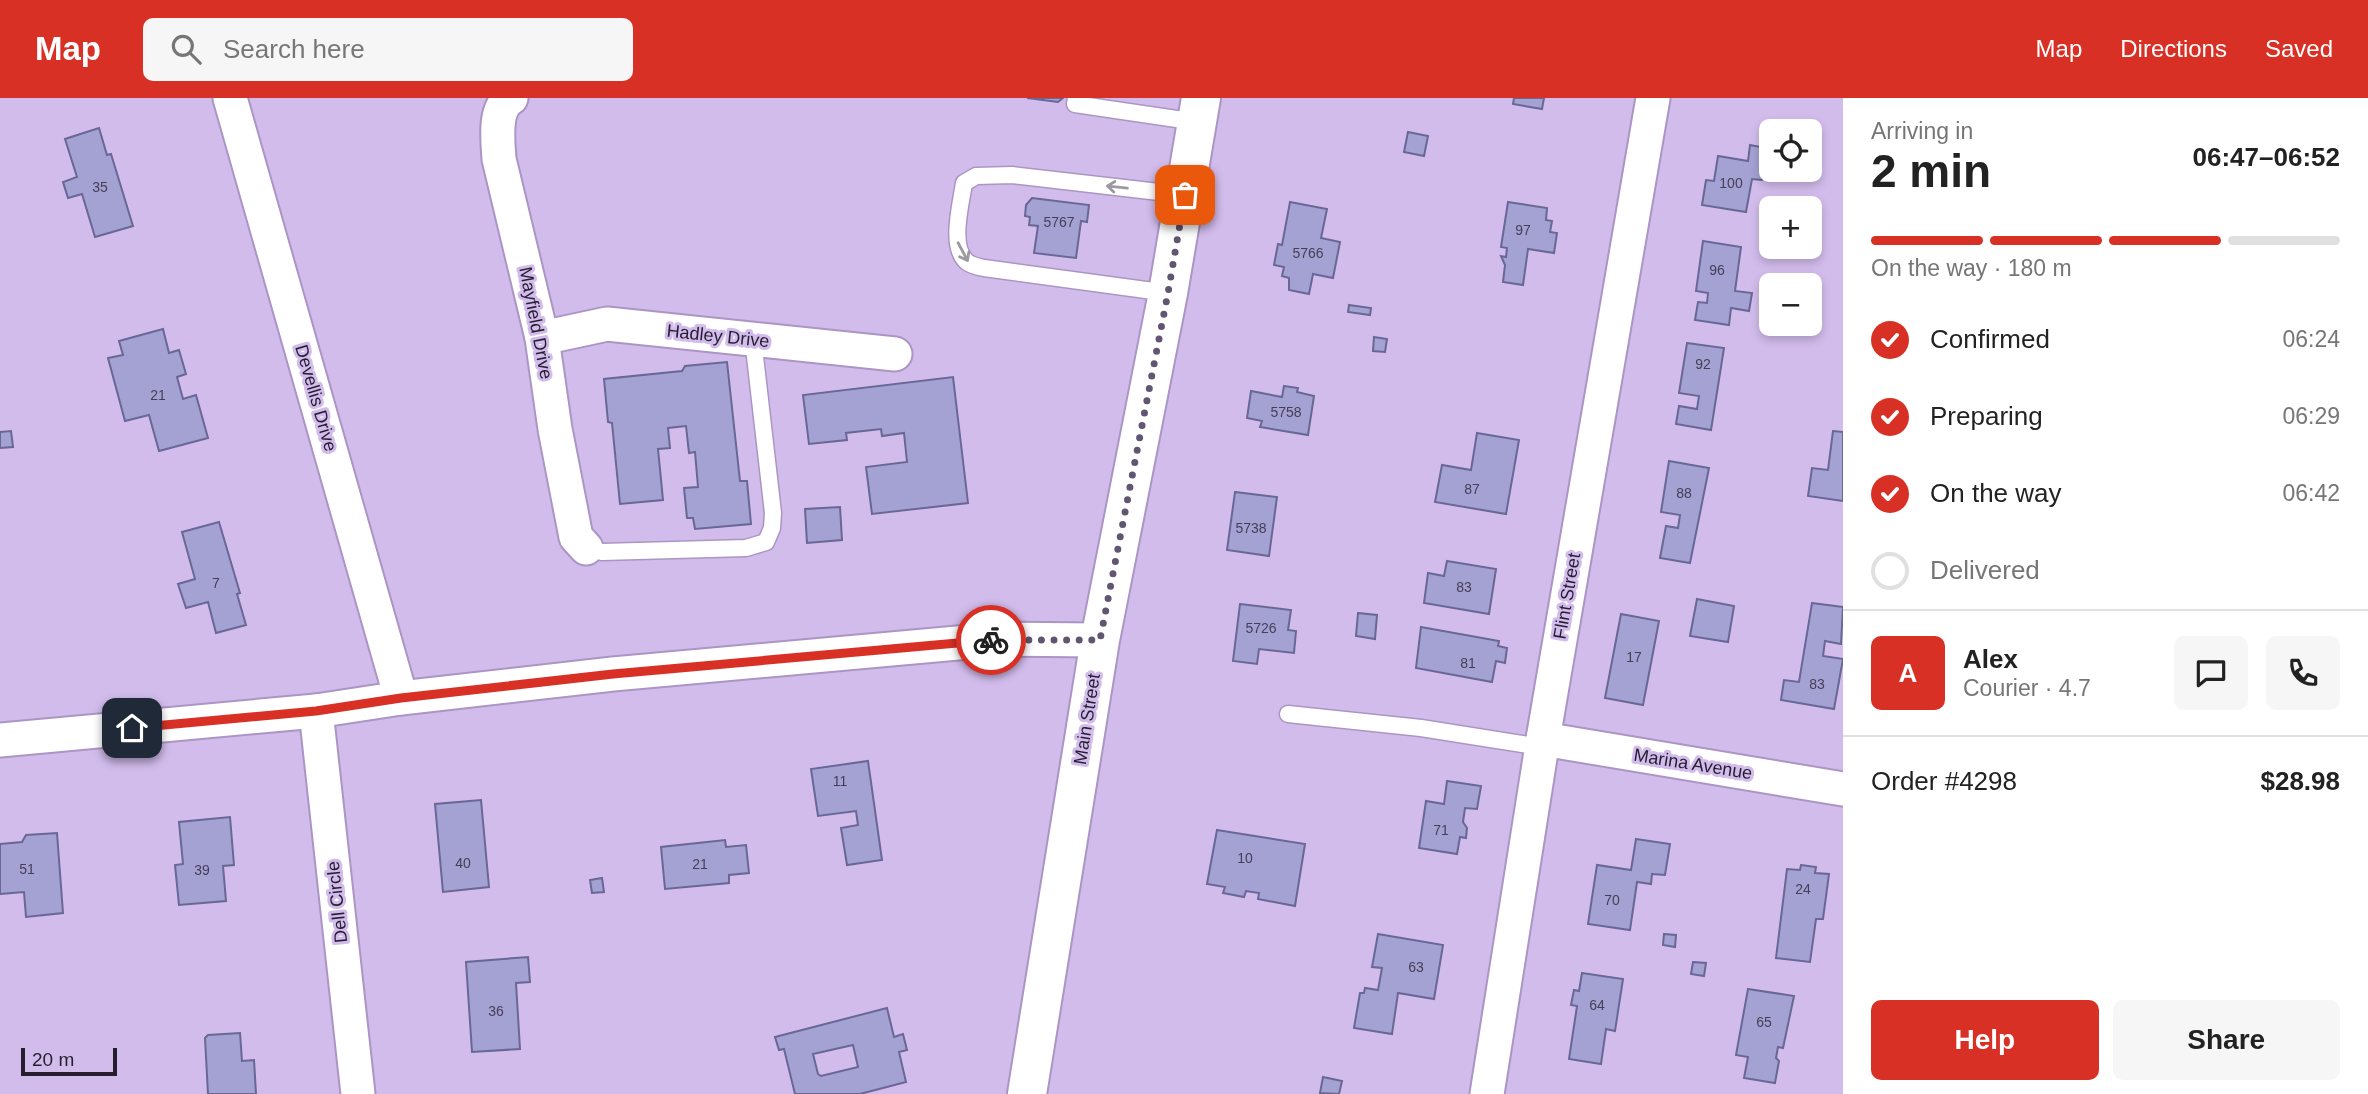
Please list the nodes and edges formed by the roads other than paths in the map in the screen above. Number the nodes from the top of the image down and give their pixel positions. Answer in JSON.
{"nodes":[{"id":1,"x":230,"y":98,"type":"edge"},
{"id":2,"x":510,"y":98,"type":"edge"},
{"id":3,"x":1076,"y":98,"type":"edge"},
{"id":4,"x":1150,"y":98,"type":"edge"},
{"id":5,"x":1653,"y":98,"type":"edge"},
{"id":6,"x":1120,"y":104,"type":"edge"},
{"id":7,"x":1199,"y":110,"type":"edge"},
{"id":8,"x":1147,"y":115,"type":"junction"},
{"id":9,"x":1185,"y":195,"type":"junction"},
{"id":10,"x":1168,"y":293,"type":"junction"},
{"id":11,"x":542,"y":338,"type":"junction"},
{"id":12,"x":753,"y":339,"type":"junction"},
{"id":13,"x":895,"y":354,"type":"dead end"},
{"id":14,"x":586,"y":548,"type":"joint"},
{"id":15,"x":1100,"y":640,"type":"junction"},
{"id":16,"x":401,"y":698,"type":"junction"},
{"id":17,"x":316,"y":711,"type":"junction"},
{"id":18,"x":1288,"y":715,"type":"dead end"},
{"id":19,"x":0,"y":740,"type":"edge"},
{"id":20,"x":1542,"y":743,"type":"junction"},
{"id":21,"x":1843,"y":789,"type":"edge"},
{"id":22,"x":358,"y":1094,"type":"edge"},
{"id":23,"x":1027,"y":1094,"type":"edge"},
{"id":24,"x":1486,"y":1094,"type":"edge"}],
"edges":[{"from":1,"to":16,"type":"street","name":"Devellis Drive"},
{"from":2,"to":11,"type":"street","name":"Mayfield Drive"},
{"from":3,"to":6,"type":"lane"},
{"from":4,"to":8,"type":"lane"},
{"from":5,"to":20,"type":"street","name":"Flint Street"},
{"from":6,"to":8,"type":"lane"},
{"from":7,"to":8,"type":"lane"},
{"from":7,"to":9,"type":"main road","name":"Main Street"},
{"from":9,"to":10,"type":"main road","name":"Main Street"},
{"from":9,"to":10,"type":"lane","one_way":true},
{"from":10,"to":15,"type":"main road","name":"Main Street"},
{"from":11,"to":12,"type":"street","name":"Hadley Drive"},
{"from":11,"to":14,"type":"street","name":"Mayfield Drive"},
{"from":12,"to":13,"type":"street","name":"Hadley Drive"},
{"from":12,"to":14,"type":"lane"},
{"from":15,"to":16,"type":"street"},
{"from":15,"to":23,"type":"main road","name":"Main Street"},
{"from":16,"to":17,"type":"street"},
{"from":17,"to":19,"type":"street"},
{"from":17,"to":22,"type":"street","name":"Dell Circle"},
{"from":18,"to":20,"type":"lane"},
{"from":20,"to":21,"type":"street","name":"Marina Avenue"},
{"from":20,"to":24,"type":"street","name":"Flint Street"}]}
